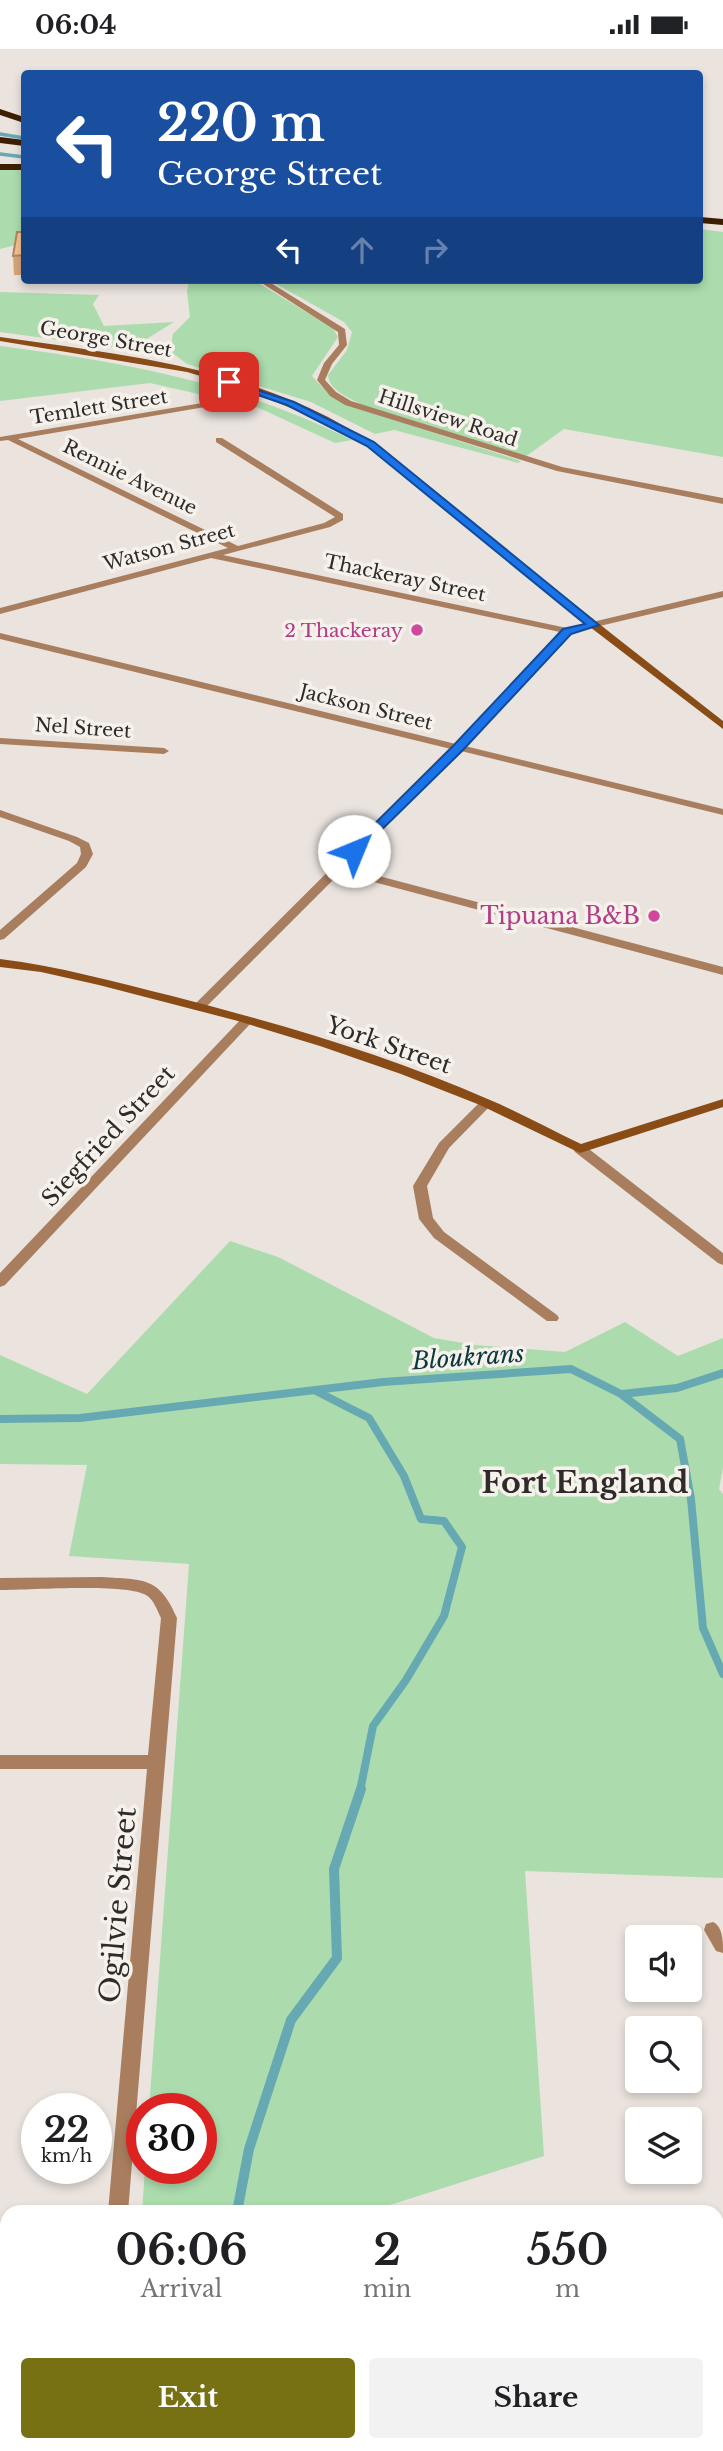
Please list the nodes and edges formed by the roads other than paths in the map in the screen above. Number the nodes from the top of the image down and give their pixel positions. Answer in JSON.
{"nodes":[{"id":1,"x":0,"y":112,"type":"edge"},
{"id":2,"x":21,"y":119,"type":"edge"},
{"id":3,"x":0,"y":141,"type":"edge"},
{"id":4,"x":21,"y":143,"type":"edge"},
{"id":5,"x":0,"y":166,"type":"edge"},
{"id":6,"x":21,"y":167,"type":"edge"},
{"id":7,"x":703,"y":220,"type":"edge"},
{"id":8,"x":723,"y":222,"type":"edge"},
{"id":9,"x":267,"y":284,"type":"edge"},
{"id":10,"x":0,"y":339,"type":"edge"},
{"id":11,"x":202,"y":405,"type":"dead end"},
{"id":12,"x":5,"y":439,"type":"edge"},
{"id":13,"x":219,"y":440,"type":"dead end"},
{"id":14,"x":723,"y":501,"type":"edge"},
{"id":15,"x":235,"y":548,"type":"junction"},
{"id":16,"x":209,"y":555,"type":"junction"},
{"id":17,"x":723,"y":594,"type":"edge"},
{"id":18,"x":0,"y":611,"type":"edge"},
{"id":19,"x":593,"y":625,"type":"junction"},
{"id":20,"x":567,"y":631,"type":"junction"},
{"id":21,"x":0,"y":636,"type":"edge"},
{"id":22,"x":14,"y":640,"type":"junction"},
{"id":23,"x":0,"y":650,"type":"edge"},
{"id":24,"x":723,"y":726,"type":"edge"},
{"id":25,"x":0,"y":741,"type":"edge"},
{"id":26,"x":458,"y":748,"type":"junction"},
{"id":27,"x":164,"y":751,"type":"dead end"},
{"id":28,"x":723,"y":812,"type":"edge"},
{"id":29,"x":0,"y":813,"type":"edge"},
{"id":30,"x":336,"y":868,"type":"junction"},
{"id":31,"x":0,"y":936,"type":"edge"},
{"id":32,"x":0,"y":963,"type":"edge"},
{"id":33,"x":723,"y":971,"type":"edge"},
{"id":34,"x":199,"y":1007,"type":"junction"},
{"id":35,"x":247,"y":1020,"type":"junction"},
{"id":36,"x":487,"y":1103,"type":"junction"},
{"id":37,"x":723,"y":1103,"type":"edge"},
{"id":38,"x":580,"y":1149,"type":"junction"},
{"id":39,"x":723,"y":1260,"type":"edge"},
{"id":40,"x":1,"y":1280,"type":"edge"},
{"id":41,"x":552,"y":1318,"type":"dead end"},
{"id":42,"x":0,"y":1584,"type":"edge"},
{"id":43,"x":0,"y":1762,"type":"edge"},
{"id":44,"x":158,"y":1762,"type":"junction"},
{"id":45,"x":119,"y":2205,"type":"edge"}],
"edges":[{"from":1,"to":2,"type":"highway"},
{"from":3,"to":4,"type":"highway"},
{"from":5,"to":6,"type":"highway"},
{"from":7,"to":8,"type":"highway"},
{"from":9,"to":14,"type":"street","name":"Hillsview Road"},
{"from":10,"to":19,"type":"main road","name":"George Street"},
{"from":11,"to":12,"type":"street","name":"Temlett Street"},
{"from":12,"to":15,"type":"street","name":"Rennie Avenue"},
{"from":13,"to":15,"type":"street","name":"Watson Street"},
{"from":15,"to":16,"type":"street","name":"Watson Street"},
{"from":16,"to":18,"type":"street","name":"Watson Street"},
{"from":16,"to":20,"type":"street","name":"Thackeray Street"},
{"from":17,"to":19,"type":"street","name":"Thackeray Street"},
{"from":19,"to":20,"type":"street","name":"Thackeray Street"},
{"from":19,"to":24,"type":"main road","name":"George Street"},
{"from":20,"to":26,"type":"street"},
{"from":21,"to":22,"type":"street","name":"Jackson Street"},
{"from":22,"to":23,"type":"street"},
{"from":22,"to":26,"type":"street","name":"Jackson Street"},
{"from":25,"to":27,"type":"street","name":"Nel Street"},
{"from":26,"to":28,"type":"street","name":"Jackson Street"},
{"from":26,"to":30,"type":"street"},
{"from":29,"to":31,"type":"street"},
{"from":30,"to":33,"type":"street"},
{"from":30,"to":34,"type":"street"},
{"from":32,"to":34,"type":"main road","name":"York Street"},
{"from":34,"to":35,"type":"main road","name":"York Street"},
{"from":35,"to":36,"type":"main road","name":"York Street"},
{"from":35,"to":40,"type":"street","name":"Siegfried Street"},
{"from":36,"to":38,"type":"main road","name":"York Street"},
{"from":36,"to":41,"type":"street"},
{"from":37,"to":38,"type":"main road"},
{"from":38,"to":39,"type":"street","name":"York Street"},
{"from":42,"to":44,"type":"street","name":"Ogilvie Street"},
{"from":43,"to":44,"type":"street"},
{"from":44,"to":45,"type":"street","name":"Ogilvie Street"}]}
